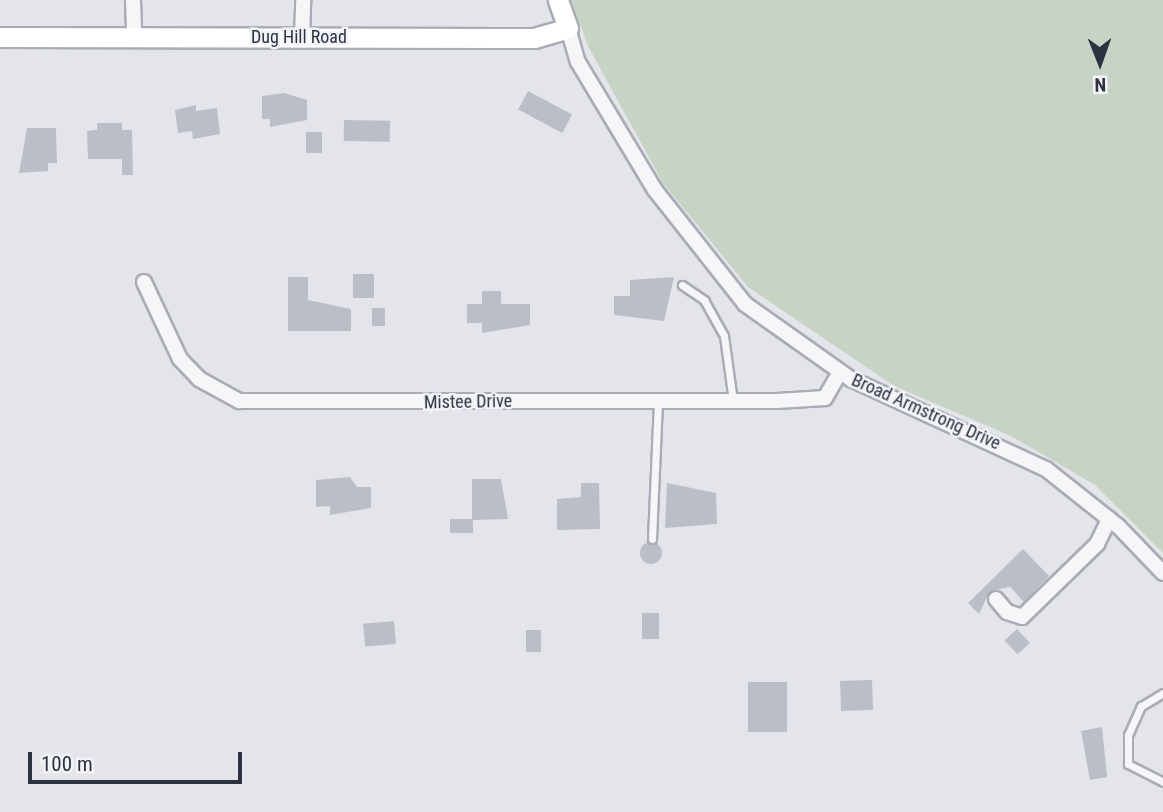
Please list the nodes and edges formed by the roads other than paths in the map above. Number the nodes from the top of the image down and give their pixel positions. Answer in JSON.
{"nodes":[{"id":1,"x":133,"y":0,"type":"edge"},
{"id":2,"x":303,"y":0,"type":"edge"},
{"id":3,"x":558,"y":0,"type":"edge"},
{"id":4,"x":568,"y":28,"type":"junction"},
{"id":5,"x":134,"y":36,"type":"junction"},
{"id":6,"x":0,"y":37,"type":"edge"},
{"id":7,"x":302,"y":37,"type":"junction"},
{"id":8,"x":144,"y":282,"type":"dead end"},
{"id":9,"x":682,"y":285,"type":"dead end"},
{"id":10,"x":840,"y":372,"type":"junction"},
{"id":11,"x":658,"y":401,"type":"junction"},
{"id":12,"x":733,"y":401,"type":"junction"},
{"id":13,"x":1109,"y":519,"type":"junction"},
{"id":14,"x":652,"y":539,"type":"dead end"},
{"id":15,"x":1163,"y":573,"type":"edge"},
{"id":16,"x":996,"y":599,"type":"dead end"},
{"id":17,"x":1163,"y":693,"type":"edge"},
{"id":18,"x":1163,"y":782,"type":"edge"}],
"edges":[{"from":1,"to":5,"type":"street"},
{"from":2,"to":7,"type":"street"},
{"from":3,"to":4,"type":"street"},
{"from":4,"to":7,"type":"street","name":"Dug Hill Road"},
{"from":4,"to":10,"type":"street","name":"Broad Armstrong Drive"},
{"from":5,"to":6,"type":"street","name":"Dug Hill Road"},
{"from":5,"to":7,"type":"street","name":"Dug Hill Road"},
{"from":8,"to":11,"type":"street","name":"Mistee Drive"},
{"from":9,"to":12,"type":"lane"},
{"from":10,"to":12,"type":"street","name":"Mistee Drive"},
{"from":10,"to":13,"type":"street","name":"Broad Armstrong Drive"},
{"from":11,"to":12,"type":"street","name":"Mistee Drive"},
{"from":11,"to":14,"type":"lane"},
{"from":13,"to":15,"type":"street","name":"Broad Armstrong Drive"},
{"from":13,"to":16,"type":"street"},
{"from":17,"to":18,"type":"lane"}]}
